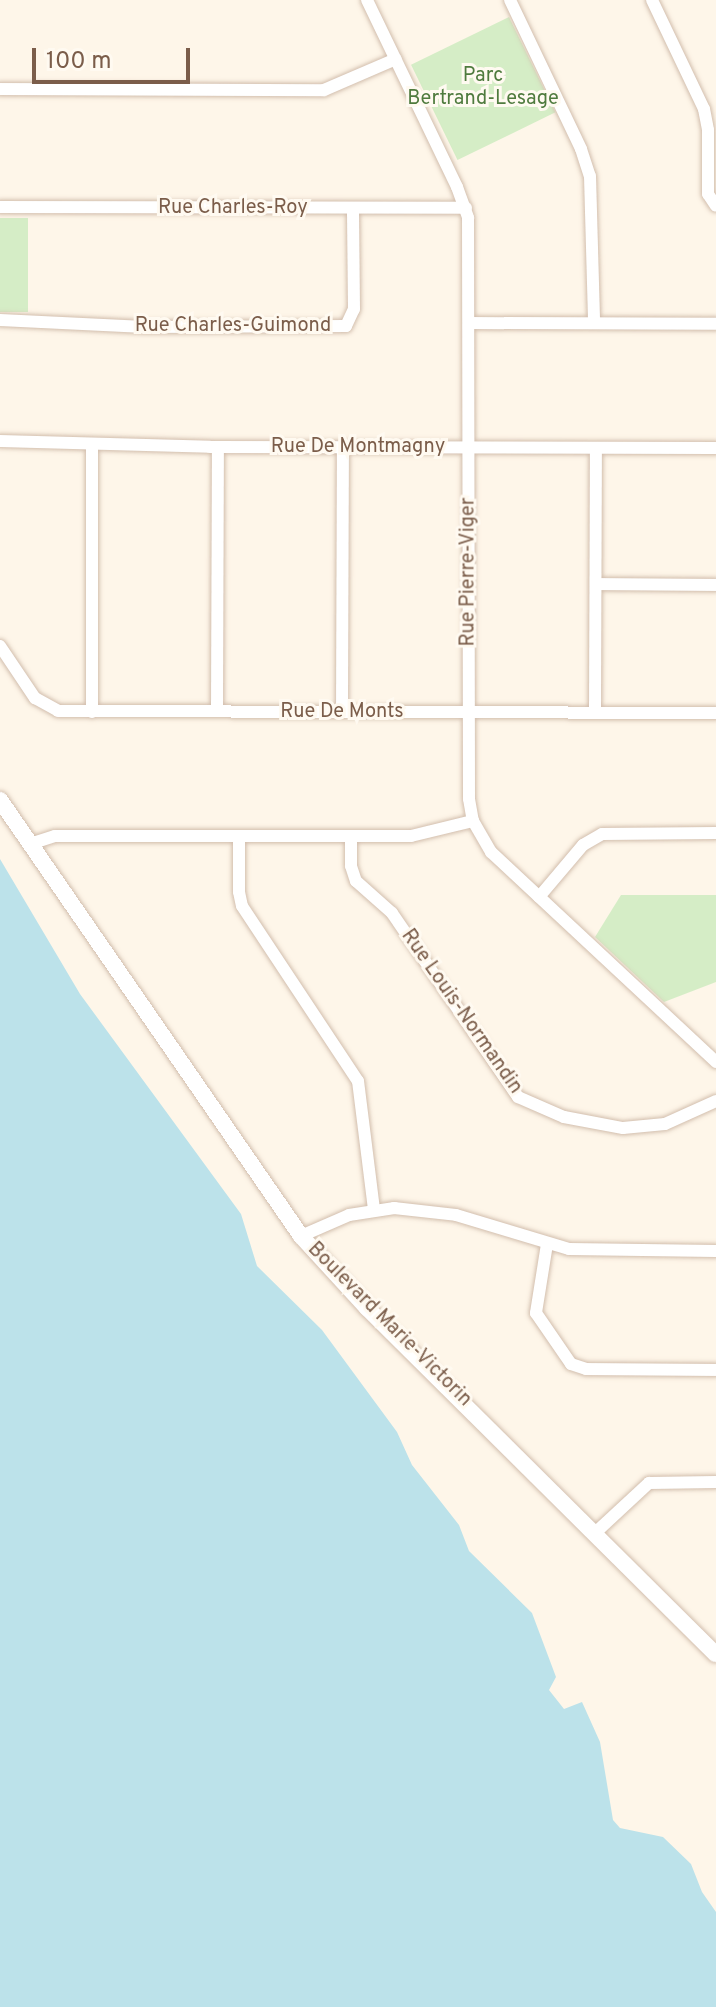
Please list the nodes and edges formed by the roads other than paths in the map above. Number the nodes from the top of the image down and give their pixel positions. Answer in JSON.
{"nodes":[{"id":1,"x":367,"y":0,"type":"edge"},
{"id":2,"x":510,"y":0,"type":"edge"},
{"id":3,"x":652,"y":0,"type":"edge"},
{"id":4,"x":396,"y":59,"type":"junction"},
{"id":5,"x":0,"y":89,"type":"edge"},
{"id":6,"x":716,"y":206,"type":"edge"},
{"id":7,"x":0,"y":207,"type":"edge"},
{"id":8,"x":353,"y":208,"type":"junction"},
{"id":9,"x":466,"y":208,"type":"junction"},
{"id":10,"x":0,"y":320,"type":"edge"},
{"id":11,"x":469,"y":323,"type":"junction"},
{"id":12,"x":594,"y":323,"type":"junction"},
{"id":13,"x":716,"y":324,"type":"edge"},
{"id":14,"x":0,"y":441,"type":"edge"},
{"id":15,"x":92,"y":446,"type":"junction"},
{"id":16,"x":218,"y":447,"type":"junction"},
{"id":17,"x":343,"y":447,"type":"junction"},
{"id":18,"x":469,"y":448,"type":"junction"},
{"id":19,"x":596,"y":448,"type":"junction"},
{"id":20,"x":716,"y":448,"type":"edge"},
{"id":21,"x":596,"y":584,"type":"junction"},
{"id":22,"x":716,"y":585,"type":"edge"},
{"id":23,"x":0,"y":646,"type":"edge"},
{"id":24,"x":217,"y":711,"type":"junction"},
{"id":25,"x":92,"y":712,"type":"junction"},
{"id":26,"x":342,"y":712,"type":"junction"},
{"id":27,"x":595,"y":712,"type":"junction"},
{"id":28,"x":469,"y":713,"type":"junction"},
{"id":29,"x":716,"y":713,"type":"edge"},
{"id":30,"x":0,"y":800,"type":"edge"},
{"id":31,"x":473,"y":821,"type":"junction"},
{"id":32,"x":716,"y":833,"type":"edge"},
{"id":33,"x":239,"y":836,"type":"junction"},
{"id":34,"x":351,"y":836,"type":"junction"},
{"id":35,"x":30,"y":844,"type":"junction"},
{"id":36,"x":539,"y":897,"type":"junction"},
{"id":37,"x":716,"y":1062,"type":"edge"},
{"id":38,"x":716,"y":1101,"type":"edge"},
{"id":39,"x":374,"y":1209,"type":"junction"},
{"id":40,"x":301,"y":1236,"type":"junction"},
{"id":41,"x":547,"y":1244,"type":"junction"},
{"id":42,"x":716,"y":1251,"type":"edge"},
{"id":43,"x":716,"y":1370,"type":"edge"},
{"id":44,"x":716,"y":1482,"type":"edge"},
{"id":45,"x":595,"y":1533,"type":"junction"},
{"id":46,"x":716,"y":1654,"type":"edge"}],
"edges":[{"from":1,"to":4,"type":"street","name":"Rue Pierre-Viger"},
{"from":2,"to":12,"type":"street"},
{"from":3,"to":6,"type":"street"},
{"from":4,"to":5,"type":"street"},
{"from":4,"to":9,"type":"street","name":"Rue Pierre-Viger"},
{"from":7,"to":8,"type":"street","name":"Rue Charles-Roy"},
{"from":8,"to":9,"type":"street","name":"Rue Charles-Roy"},
{"from":8,"to":10,"type":"street","name":"Rue Charles-Guimond"},
{"from":9,"to":11,"type":"street","name":"Rue Pierre-Viger"},
{"from":11,"to":12,"type":"street"},
{"from":11,"to":18,"type":"street","name":"Rue Pierre-Viger"},
{"from":12,"to":13,"type":"street"},
{"from":14,"to":15,"type":"street","name":"Rue De Montmagny"},
{"from":15,"to":16,"type":"street","name":"Rue De Montmagny"},
{"from":15,"to":25,"type":"street"},
{"from":16,"to":17,"type":"street","name":"Rue De Montmagny"},
{"from":16,"to":24,"type":"street"},
{"from":17,"to":18,"type":"street","name":"Rue De Montmagny"},
{"from":17,"to":26,"type":"street"},
{"from":18,"to":19,"type":"street","name":"Rue De Montmagny"},
{"from":18,"to":28,"type":"street","name":"Rue Pierre-Viger"},
{"from":19,"to":20,"type":"street","name":"Rue De Montmagny"},
{"from":19,"to":21,"type":"street"},
{"from":21,"to":22,"type":"street"},
{"from":21,"to":27,"type":"street"},
{"from":23,"to":25,"type":"street","name":"Rue De Monts"},
{"from":24,"to":25,"type":"street","name":"Rue De Monts"},
{"from":24,"to":26,"type":"street","name":"Rue De Monts"},
{"from":26,"to":28,"type":"street","name":"Rue De Monts"},
{"from":27,"to":28,"type":"street","name":"Rue De Monts"},
{"from":27,"to":29,"type":"street","name":"Rue De Monts"},
{"from":28,"to":31,"type":"street","name":"Rue Pierre-Viger"},
{"from":30,"to":35,"type":"street","name":"Boulevard Marie-Victorin"},
{"from":31,"to":34,"type":"street"},
{"from":31,"to":36,"type":"street","name":"Rue Pierre-Viger"},
{"from":32,"to":36,"type":"street"},
{"from":33,"to":34,"type":"street"},
{"from":33,"to":35,"type":"street"},
{"from":33,"to":39,"type":"street"},
{"from":34,"to":38,"type":"street","name":"Rue Louis-Normandin"},
{"from":35,"to":40,"type":"street","name":"Boulevard Marie-Victorin"},
{"from":36,"to":37,"type":"street","name":"Rue Pierre-Viger"},
{"from":39,"to":40,"type":"street"},
{"from":39,"to":41,"type":"street"},
{"from":40,"to":45,"type":"street","name":"Boulevard Marie-Victorin"},
{"from":41,"to":42,"type":"street"},
{"from":41,"to":43,"type":"street"},
{"from":44,"to":45,"type":"street"},
{"from":45,"to":46,"type":"street","name":"Boulevard Marie-Victorin"}]}
